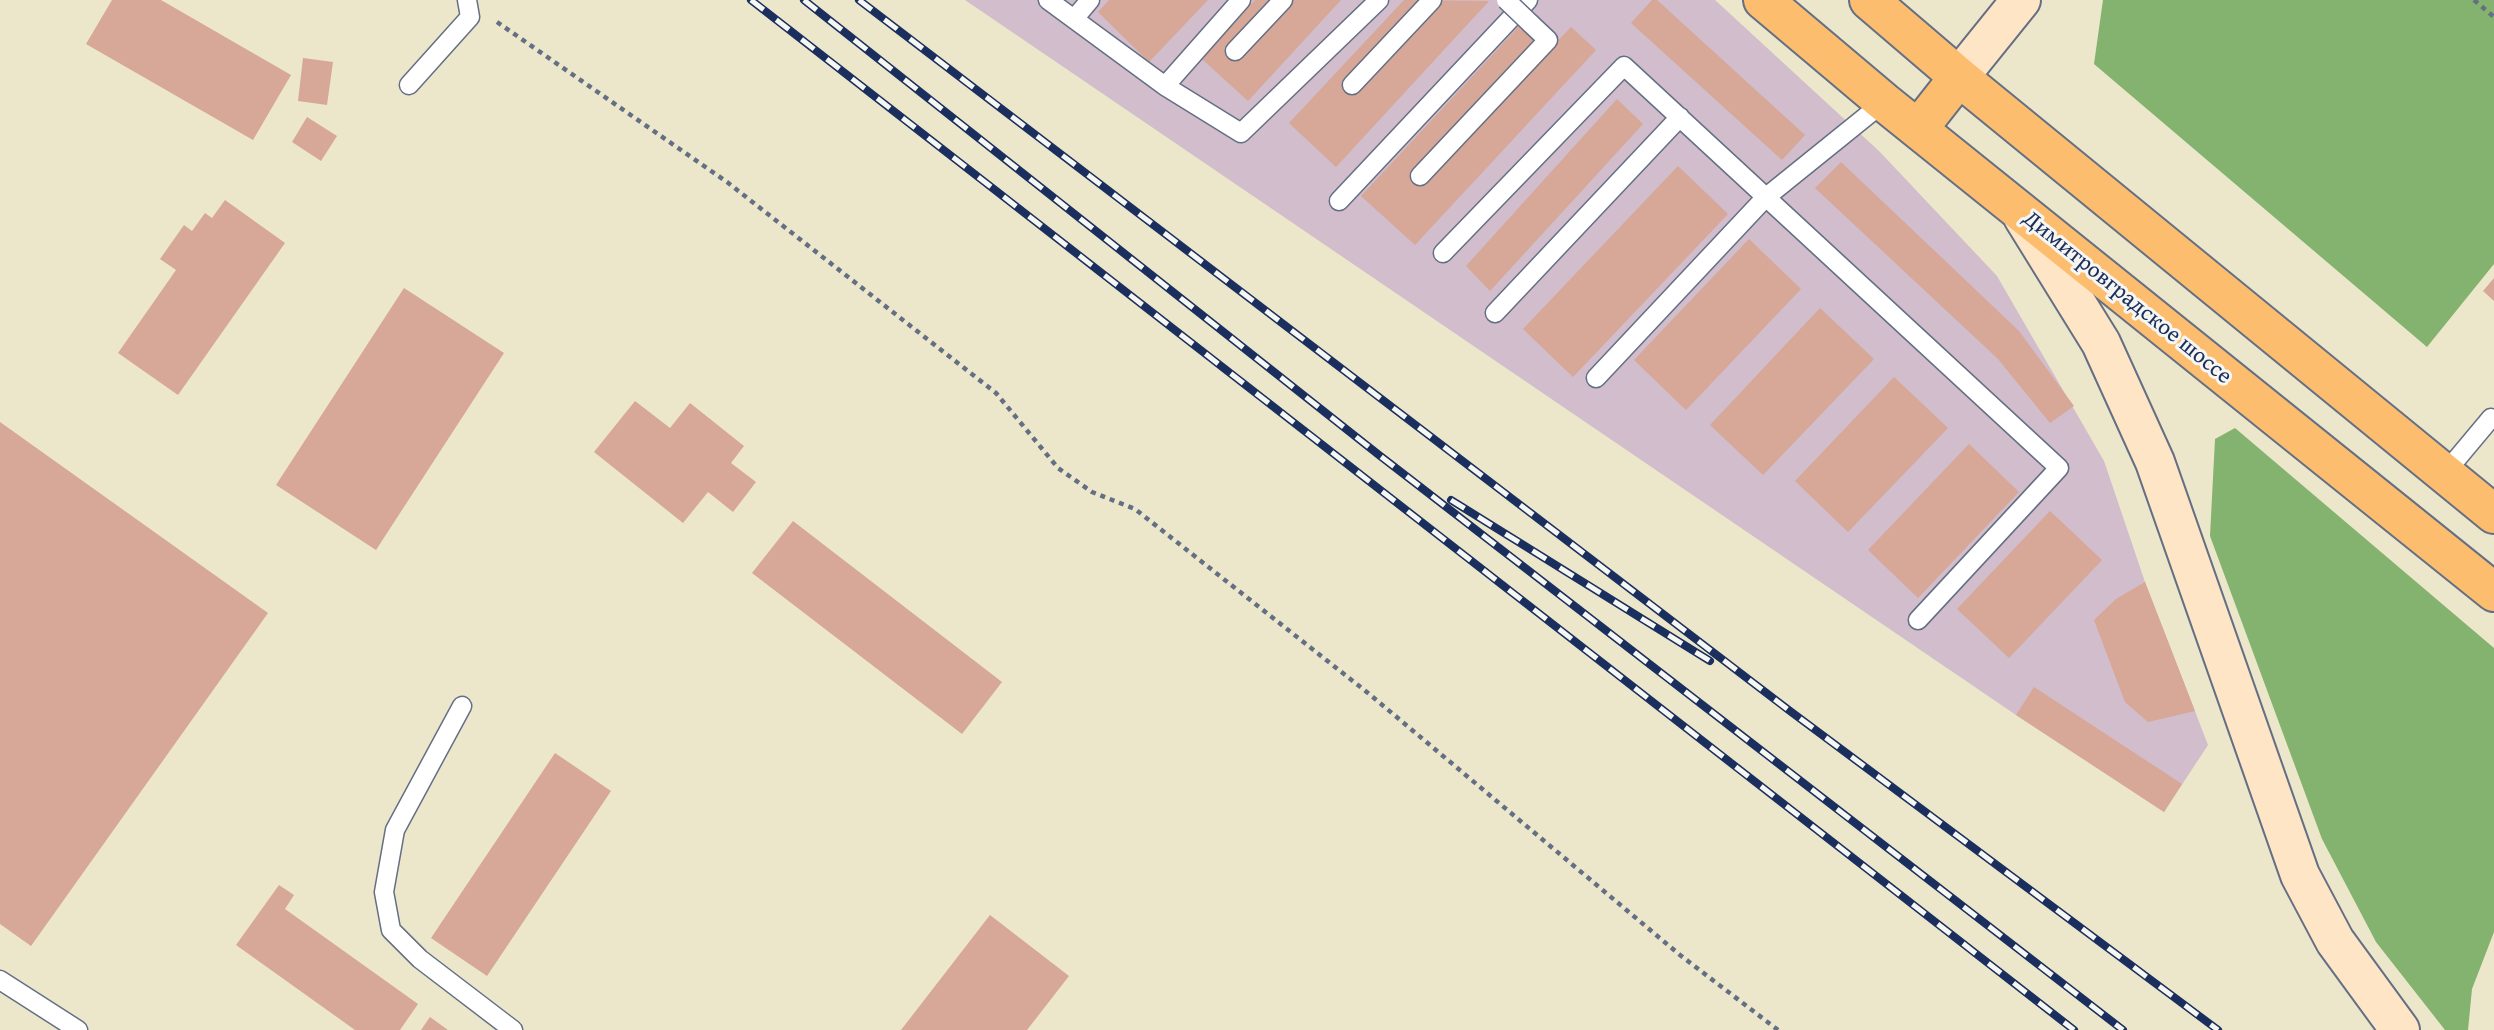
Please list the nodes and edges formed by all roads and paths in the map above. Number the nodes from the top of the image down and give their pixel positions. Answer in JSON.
{"nodes":[{"id":1,"x":1048,"y":0,"type":"edge"},
{"id":2,"x":1090,"y":0,"type":"edge"},
{"id":3,"x":1241,"y":0,"type":"edge"},
{"id":4,"x":1283,"y":0,"type":"edge"},
{"id":5,"x":1379,"y":0,"type":"edge"},
{"id":6,"x":1432,"y":0,"type":"edge"},
{"id":7,"x":1506,"y":0,"type":"edge"},
{"id":8,"x":1528,"y":0,"type":"edge"},
{"id":9,"x":1763,"y":0,"type":"edge"},
{"id":10,"x":1869,"y":0,"type":"edge"},
{"id":11,"x":2021,"y":0,"type":"edge"},
{"id":12,"x":2474,"y":0,"type":"edge"},
{"id":13,"x":467,"y":1,"type":"edge"},
{"id":14,"x":2494,"y":17,"type":"edge"},
{"id":15,"x":1074,"y":19,"type":"junction"},
{"id":16,"x":1235,"y":51,"type":"dead end"},
{"id":17,"x":1959,"y":77,"type":"junction"},
{"id":18,"x":409,"y":85,"type":"dead end"},
{"id":19,"x":1352,"y":85,"type":"dead end"},
{"id":20,"x":1165,"y":86,"type":"junction"},
{"id":21,"x":1884,"y":102,"type":"junction"},
{"id":22,"x":1680,"y":117,"type":"junction"},
{"id":23,"x":1917,"y":129,"type":"junction"},
{"id":24,"x":1420,"y":176,"type":"dead end"},
{"id":25,"x":1766,"y":198,"type":"junction"},
{"id":26,"x":1339,"y":201,"type":"dead end"},
{"id":27,"x":2020,"y":212,"type":"junction"},
{"id":28,"x":1443,"y":253,"type":"dead end"},
{"id":29,"x":1495,"y":313,"type":"dead end"},
{"id":30,"x":1596,"y":378,"type":"dead end"},
{"id":31,"x":2491,"y":418,"type":"dead end"},
{"id":32,"x":2445,"y":473,"type":"junction"},
{"id":33,"x":2494,"y":514,"type":"edge"},
{"id":34,"x":2494,"y":592,"type":"edge"},
{"id":35,"x":1918,"y":620,"type":"dead end"},
{"id":36,"x":462,"y":706,"type":"dead end"},
{"id":37,"x":0,"y":980,"type":"edge"},
{"id":38,"x":78,"y":1030,"type":"edge"},
{"id":39,"x":513,"y":1030,"type":"edge"},
{"id":40,"x":1778,"y":1030,"type":"edge"},
{"id":41,"x":2400,"y":1030,"type":"edge"}],
"edges":[{"from":1,"to":15,"type":"lane"},
{"from":2,"to":15,"type":"lane"},
{"from":3,"to":20,"type":"lane"},
{"from":4,"to":16,"type":"lane"},
{"from":5,"to":20,"type":"lane"},
{"from":6,"to":19,"type":"lane"},
{"from":7,"to":24,"type":"lane","bridge":true},
{"from":8,"to":26,"type":"lane"},
{"from":9,"to":21,"type":"highway","name":"Димитровградское шоссе"},
{"from":10,"to":17,"type":"highway"},
{"from":11,"to":17,"type":"main road"},
{"from":12,"to":14,"type":"path"},
{"from":13,"to":18,"type":"lane"},
{"from":13,"to":40,"type":"path"},
{"from":15,"to":20,"type":"lane"},
{"from":17,"to":23,"type":"highway"},
{"from":17,"to":32,"type":"highway"},
{"from":21,"to":23,"type":"highway","name":"Димитровградское шоссе"},
{"from":21,"to":25,"type":"lane"},
{"from":22,"to":25,"type":"lane"},
{"from":22,"to":28,"type":"lane"},
{"from":22,"to":29,"type":"lane"},
{"from":23,"to":27,"type":"highway","name":"Димитровградское шоссе"},
{"from":25,"to":30,"type":"lane"},
{"from":25,"to":35,"type":"lane"},
{"from":27,"to":34,"type":"highway","name":"Димитровградское шоссе"},
{"from":27,"to":41,"type":"main road"},
{"from":31,"to":32,"type":"lane"},
{"from":32,"to":33,"type":"highway"},
{"from":36,"to":39,"type":"lane"},
{"from":37,"to":38,"type":"lane"}]}
